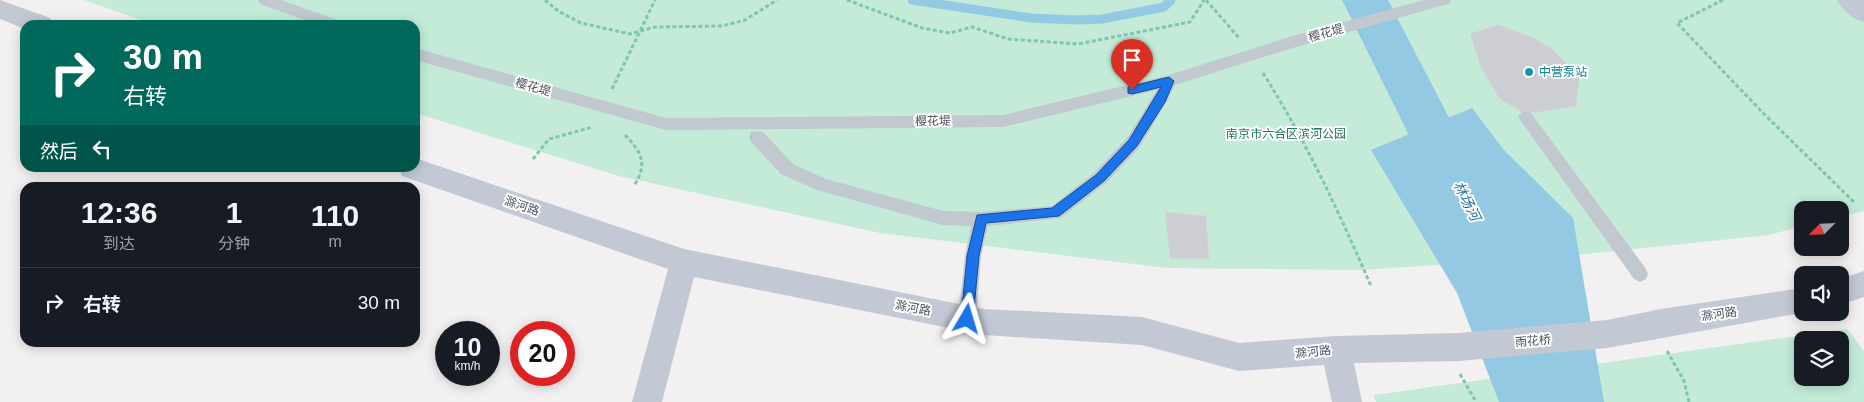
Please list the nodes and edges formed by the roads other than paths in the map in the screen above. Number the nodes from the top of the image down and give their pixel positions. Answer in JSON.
{"nodes":[{"id":1,"x":265,"y":0,"type":"edge"},
{"id":2,"x":1444,"y":0,"type":"edge"},
{"id":3,"x":1849,"y":0,"type":"edge"},
{"id":4,"x":0,"y":9,"type":"edge"},
{"id":5,"x":1864,"y":13,"type":"edge"},
{"id":6,"x":28,"y":20,"type":"edge"},
{"id":7,"x":321,"y":20,"type":"edge"},
{"id":8,"x":420,"y":55,"type":"edge"},
{"id":9,"x":1169,"y":81,"type":"junction"},
{"id":10,"x":1526,"y":117,"type":"dead end"},
{"id":11,"x":757,"y":137,"type":"dead end"},
{"id":12,"x":420,"y":171,"type":"edge"},
{"id":13,"x":981,"y":219,"type":"junction"},
{"id":14,"x":684,"y":262,"type":"junction"},
{"id":15,"x":1640,"y":274,"type":"dead end"},
{"id":16,"x":1864,"y":284,"type":"edge"},
{"id":17,"x":1849,"y":289,"type":"edge"},
{"id":18,"x":1794,"y":302,"type":"edge"},
{"id":19,"x":967,"y":319,"type":"junction"},
{"id":20,"x":1607,"y":334,"type":"joint"},
{"id":21,"x":1336,"y":350,"type":"junction"},
{"id":22,"x":1459,"y":360,"type":"joint"},
{"id":23,"x":648,"y":402,"type":"edge"},
{"id":24,"x":1347,"y":402,"type":"edge"}],
"edges":[{"from":1,"to":7,"type":"lane"},
{"from":2,"to":9,"type":"lane","name":"樱花堤"},
{"from":3,"to":5,"type":"street"},
{"from":4,"to":6,"type":"street"},
{"from":8,"to":9,"type":"lane","name":"樱花堤"},
{"from":9,"to":13,"type":"lane"},
{"from":10,"to":15,"type":"lane"},
{"from":11,"to":13,"type":"lane"},
{"from":12,"to":14,"type":"street","name":"滁河路"},
{"from":13,"to":19,"type":"lane"},
{"from":14,"to":19,"type":"street","name":"滁河路"},
{"from":14,"to":23,"type":"street"},
{"from":16,"to":17,"type":"street"},
{"from":18,"to":20,"type":"street","name":"滁河路"},
{"from":19,"to":21,"type":"street","name":"滁河路"},
{"from":20,"to":22,"type":"street","name":"雨花桥"},
{"from":21,"to":22,"type":"street","name":"滁河路"},
{"from":21,"to":24,"type":"street"}]}
